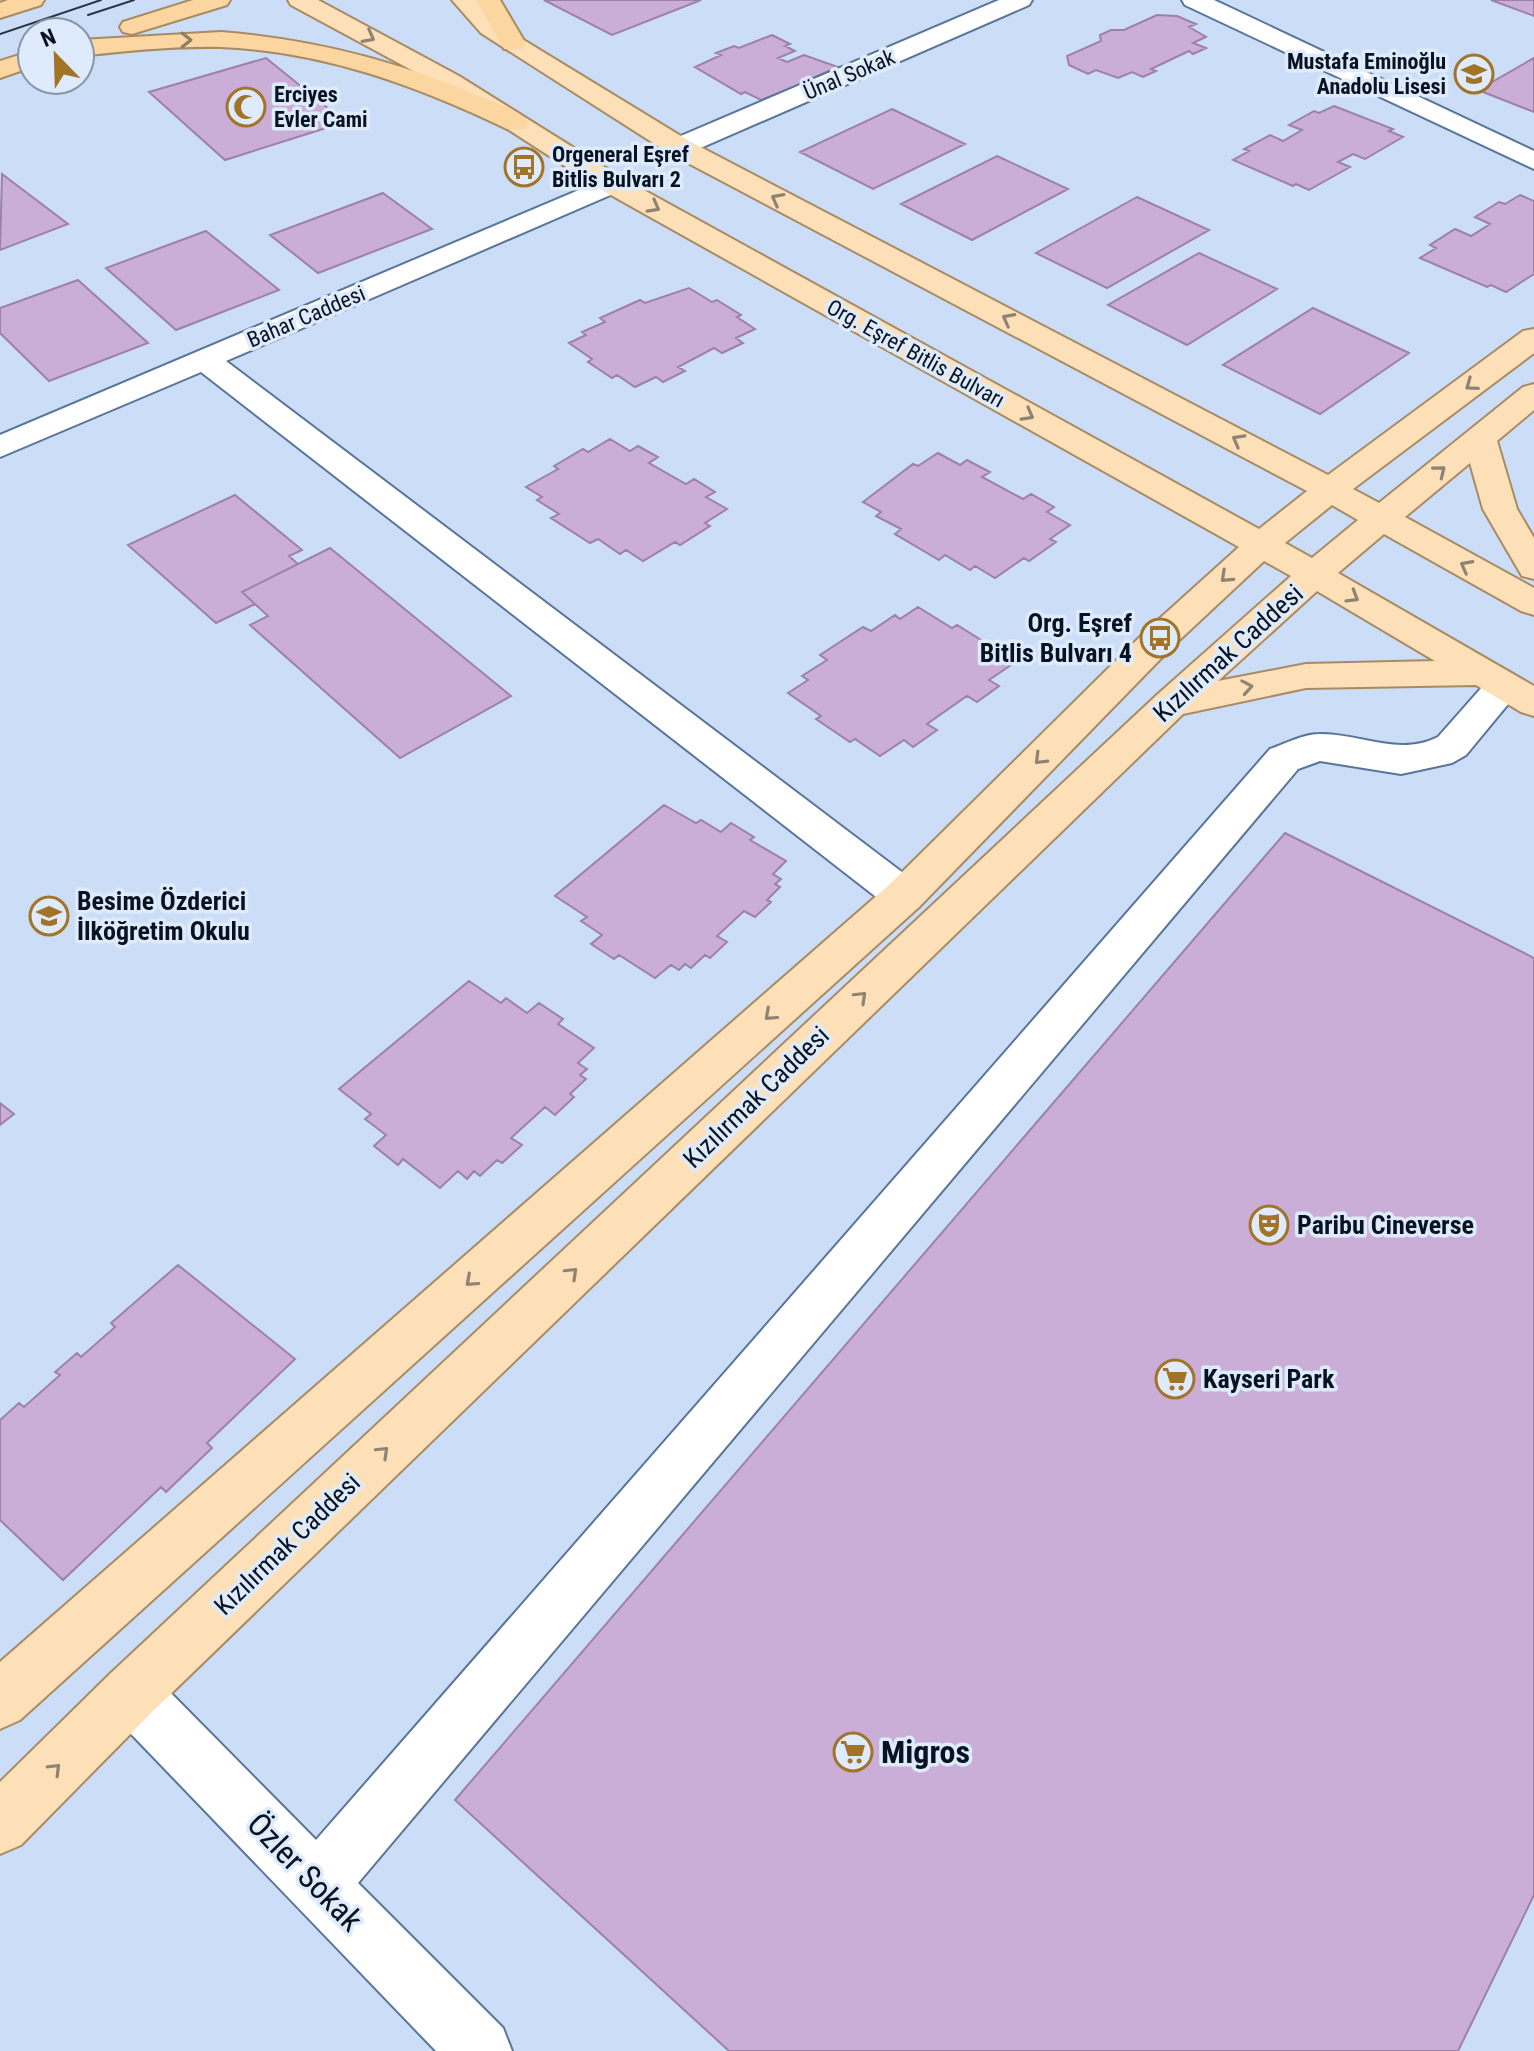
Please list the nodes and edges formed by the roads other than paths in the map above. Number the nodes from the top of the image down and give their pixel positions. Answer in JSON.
{"nodes":[{"id":1,"x":32,"y":0,"type":"edge"},
{"id":2,"x":218,"y":0,"type":"edge"},
{"id":3,"x":300,"y":0,"type":"edge"},
{"id":4,"x":464,"y":0,"type":"edge"},
{"id":5,"x":488,"y":0,"type":"edge"},
{"id":6,"x":1020,"y":0,"type":"edge"},
{"id":7,"x":1194,"y":0,"type":"edge"},
{"id":8,"x":0,"y":11,"type":"edge"},
{"id":9,"x":96,"y":41,"type":"edge"},
{"id":10,"x":513,"y":44,"type":"junction"},
{"id":11,"x":96,"y":45,"type":"edge"},
{"id":12,"x":516,"y":123,"type":"junction"},
{"id":13,"x":679,"y":147,"type":"junction"},
{"id":14,"x":1534,"y":161,"type":"edge"},
{"id":15,"x":612,"y":184,"type":"junction"},
{"id":16,"x":1534,"y":338,"type":"edge"},
{"id":17,"x":204,"y":359,"type":"junction"},
{"id":18,"x":1534,"y":394,"type":"edge"},
{"id":19,"x":1480,"y":438,"type":"junction"},
{"id":20,"x":0,"y":447,"type":"edge"},
{"id":21,"x":1328,"y":491,"type":"junction"},
{"id":22,"x":1379,"y":520,"type":"junction"},
{"id":23,"x":1261,"y":545,"type":"junction"},
{"id":24,"x":1534,"y":568,"type":"edge"},
{"id":25,"x":1314,"y":574,"type":"junction"},
{"id":26,"x":1534,"y":603,"type":"edge"},
{"id":27,"x":1507,"y":688,"type":"edge"},
{"id":28,"x":1171,"y":703,"type":"junction"},
{"id":29,"x":904,"y":896,"type":"junction"},
{"id":30,"x":131,"y":1693,"type":"junction"},
{"id":31,"x":0,"y":1700,"type":"edge"},
{"id":32,"x":0,"y":1824,"type":"edge"},
{"id":33,"x":317,"y":1885,"type":"junction"},
{"id":34,"x":480,"y":2051,"type":"edge"}],
"edges":[{"from":1,"to":8,"type":"highway"},
{"from":2,"to":9,"type":"highway"},
{"from":3,"to":12,"type":"main road","name":"Org. Eşref Bitlis Bulvarı","one_way":true},
{"from":4,"to":10,"type":"main road"},
{"from":5,"to":10,"type":"highway"},
{"from":6,"to":13,"type":"street","name":"Ünal Sokak"},
{"from":7,"to":14,"type":"street"},
{"from":10,"to":13,"type":"main road"},
{"from":11,"to":12,"type":"highway","one_way":true},
{"from":12,"to":15,"type":"main road","name":"Org. Eşref Bitlis Bulvarı"},
{"from":21,"to":13,"type":"main road","one_way":true},
{"from":15,"to":17,"type":"street","name":"Bahar Caddesi"},
{"from":15,"to":23,"type":"main road","name":"Org. Eşref Bitlis Bulvarı","one_way":true},
{"from":16,"to":21,"type":"main road","name":"Kızılırmak Caddesi","one_way":true},
{"from":17,"to":20,"type":"street","name":"Bahar Caddesi"},
{"from":17,"to":29,"type":"street"},
{"from":18,"to":19,"type":"main road","name":"Kızılırmak Caddesi"},
{"from":22,"to":19,"type":"main road","name":"Kızılırmak Caddesi","one_way":true},
{"from":19,"to":24,"type":"main road"},
{"from":21,"to":22,"type":"main road"},
{"from":21,"to":23,"type":"main road","name":"Kızılırmak Caddesi"},
{"from":22,"to":25,"type":"main road","name":"Kızılırmak Caddesi"},
{"from":26,"to":22,"type":"main road","one_way":true},
{"from":23,"to":25,"type":"main road","name":"Org. Eşref Bitlis Bulvarı"},
{"from":23,"to":29,"type":"main road","name":"Kızılırmak Caddesi","one_way":true},
{"from":25,"to":27,"type":"main road","name":"Org. Eşref Bitlis Bulvarı","one_way":true},
{"from":25,"to":28,"type":"main road","name":"Kızılırmak Caddesi"},
{"from":28,"to":27,"type":"main road","one_way":true},
{"from":27,"to":33,"type":"street"},
{"from":30,"to":28,"type":"main road","name":"Kızılırmak Caddesi","one_way":true},
{"from":29,"to":31,"type":"main road","name":"Kızılırmak Caddesi","one_way":true},
{"from":32,"to":30,"type":"main road","name":"Kızılırmak Caddesi","one_way":true},
{"from":30,"to":33,"type":"street","name":"Özler Sokak"},
{"from":33,"to":34,"type":"street","name":"Özler Sokak"}]}
